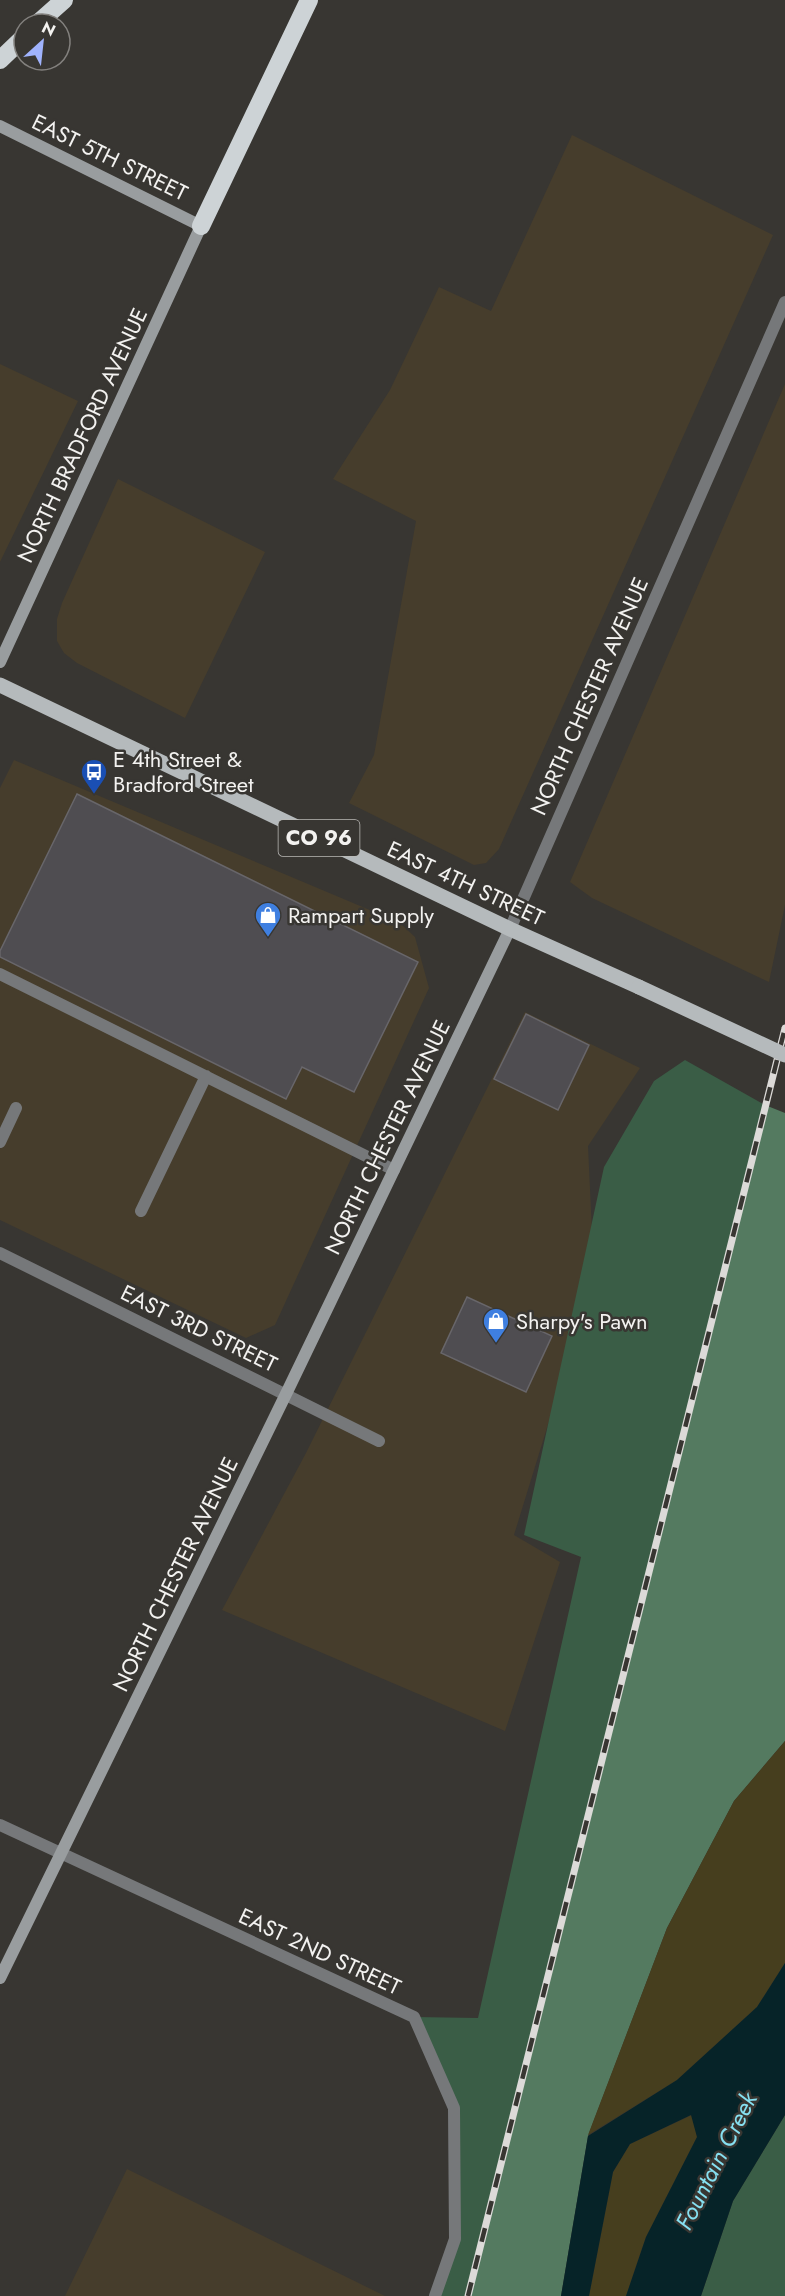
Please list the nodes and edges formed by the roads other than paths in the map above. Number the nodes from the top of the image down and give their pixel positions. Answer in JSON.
{"nodes":[{"id":1,"x":64,"y":0,"type":"edge"},
{"id":2,"x":309,"y":0,"type":"edge"},
{"id":3,"x":50,"y":12,"type":"edge"},
{"id":4,"x":12,"y":48,"type":"edge"},
{"id":5,"x":0,"y":60,"type":"edge"},
{"id":6,"x":0,"y":126,"type":"edge"},
{"id":7,"x":201,"y":226,"type":"junction"},
{"id":8,"x":785,"y":302,"type":"edge"},
{"id":9,"x":0,"y":662,"type":"edge"},
{"id":10,"x":0,"y":685,"type":"edge"},
{"id":11,"x":510,"y":930,"type":"junction"},
{"id":12,"x":0,"y":974,"type":"edge"},
{"id":13,"x":785,"y":1055,"type":"edge"},
{"id":14,"x":206,"y":1076,"type":"junction"},
{"id":15,"x":16,"y":1108,"type":"dead end"},
{"id":16,"x":0,"y":1142,"type":"edge"},
{"id":17,"x":394,"y":1170,"type":"junction"},
{"id":18,"x":141,"y":1211,"type":"dead end"},
{"id":19,"x":0,"y":1253,"type":"edge"},
{"id":20,"x":286,"y":1394,"type":"junction"},
{"id":21,"x":379,"y":1441,"type":"dead end"},
{"id":22,"x":0,"y":1826,"type":"edge"},
{"id":23,"x":61,"y":1855,"type":"junction"},
{"id":24,"x":0,"y":1978,"type":"edge"},
{"id":25,"x":435,"y":2296,"type":"edge"}],
"edges":[{"from":1,"to":3,"type":"highway"},
{"from":2,"to":7,"type":"highway"},
{"from":4,"to":5,"type":"highway"},
{"from":6,"to":7,"type":"street","name":"EAST 5TH STREET"},
{"from":7,"to":9,"type":"street","name":"NORTH BRADFORD AVENUE"},
{"from":8,"to":11,"type":"street","name":"NORTH CHESTER AVENUE"},
{"from":10,"to":11,"type":"main road","name":"EAST 4TH STREET","number":"CO 96"},
{"from":11,"to":13,"type":"main road","name":"EAST 4TH STREET","number":"CO 96","bridge":true},
{"from":11,"to":17,"type":"street","name":"NORTH CHESTER AVENUE"},
{"from":12,"to":14,"type":"street"},
{"from":14,"to":17,"type":"street"},
{"from":14,"to":18,"type":"street"},
{"from":15,"to":16,"type":"street"},
{"from":17,"to":20,"type":"street","name":"NORTH CHESTER AVENUE"},
{"from":19,"to":20,"type":"street","name":"EAST 3RD STREET"},
{"from":20,"to":21,"type":"street","name":"EAST 3RD STREET"},
{"from":20,"to":23,"type":"street","name":"NORTH CHESTER AVENUE"},
{"from":22,"to":23,"type":"street","name":"EAST 2ND STREET"},
{"from":23,"to":24,"type":"street","name":"NORTH CHESTER AVENUE"},
{"from":23,"to":25,"type":"street","name":"EAST 2ND STREET"}]}
